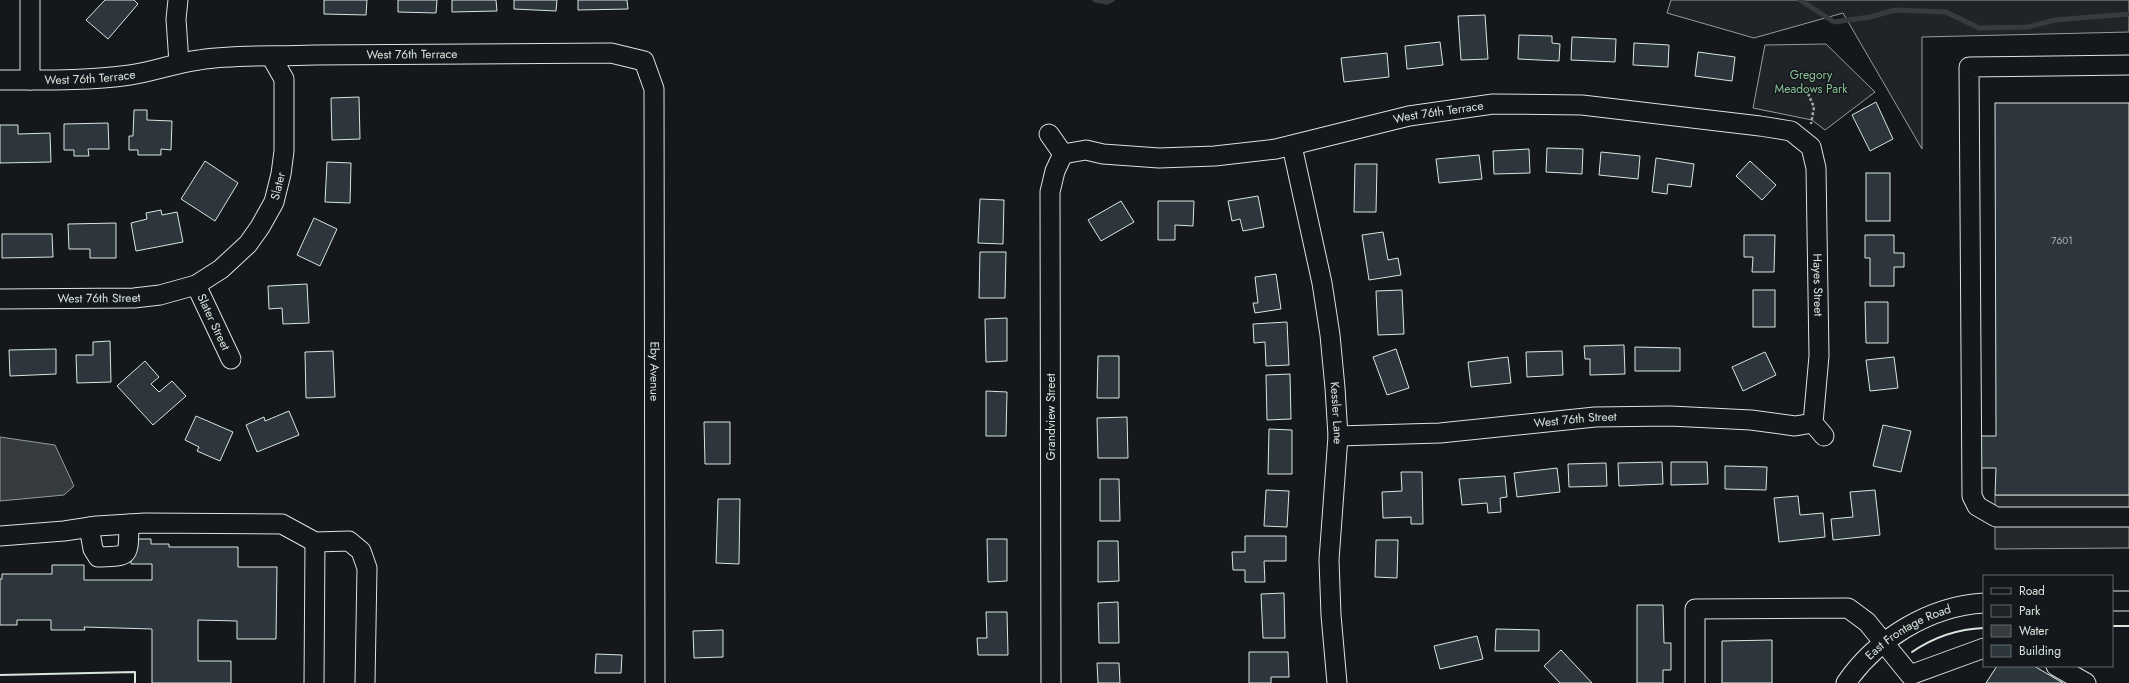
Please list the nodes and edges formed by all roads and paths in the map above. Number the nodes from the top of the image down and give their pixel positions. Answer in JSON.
{"nodes":[{"id":1,"x":30,"y":0,"type":"edge"},
{"id":2,"x":178,"y":0,"type":"edge"},
{"id":3,"x":272,"y":58,"type":"junction"},
{"id":4,"x":644,"y":61,"type":"joint"},
{"id":5,"x":179,"y":63,"type":"junction"},
{"id":6,"x":2129,"y":65,"type":"edge"},
{"id":7,"x":0,"y":80,"type":"edge"},
{"id":8,"x":30,"y":80,"type":"junction"},
{"id":9,"x":1806,"y":89,"type":"dead end"},
{"id":10,"x":1811,"y":124,"type":"dead end"},
{"id":11,"x":1049,"y":134,"type":"dead end"},
{"id":12,"x":1292,"y":146,"type":"junction"},
{"id":13,"x":1811,"y":147,"type":"joint"},
{"id":14,"x":1063,"y":154,"type":"junction"},
{"id":15,"x":196,"y":285,"type":"junction"},
{"id":16,"x":0,"y":299,"type":"edge"},
{"id":17,"x":231,"y":360,"type":"dead end"},
{"id":18,"x":1818,"y":430,"type":"joint"},
{"id":19,"x":1338,"y":436,"type":"junction"},
{"id":20,"x":2129,"y":517,"type":"edge"},
{"id":21,"x":129,"y":524,"type":"junction"},
{"id":22,"x":89,"y":527,"type":"junction"},
{"id":23,"x":0,"y":536,"type":"edge"},
{"id":24,"x":315,"y":542,"type":"junction"},
{"id":25,"x":2113,"y":601,"type":"edge"},
{"id":26,"x":2129,"y":601,"type":"edge"},
{"id":27,"x":1983,"y":603,"type":"edge"},
{"id":28,"x":1884,"y":642,"type":"junction"},
{"id":29,"x":1983,"y":648,"type":"edge"},
{"id":30,"x":2058,"y":667,"type":"edge"},
{"id":31,"x":314,"y":683,"type":"edge"},
{"id":32,"x":365,"y":683,"type":"edge"},
{"id":33,"x":654,"y":683,"type":"edge"},
{"id":34,"x":1051,"y":683,"type":"edge"},
{"id":35,"x":1337,"y":683,"type":"edge"},
{"id":36,"x":1695,"y":683,"type":"edge"},
{"id":37,"x":1846,"y":683,"type":"edge"},
{"id":38,"x":2086,"y":683,"type":"edge"}],
"edges":[{"from":1,"to":8,"type":"street"},
{"from":2,"to":5,"type":"street"},
{"from":3,"to":4,"type":"street","name":"West 76th Terrace"},
{"from":3,"to":5,"type":"street","name":"West 76th Terrace"},
{"from":3,"to":15,"type":"street","name":"Slater"},
{"from":4,"to":33,"type":"street","name":"Eby Avenue"},
{"from":5,"to":8,"type":"street","name":"West 76th Terrace"},
{"from":6,"to":20,"type":"street"},
{"from":7,"to":8,"type":"street","name":"West 76th Terrace"},
{"from":9,"to":10,"type":"path"},
{"from":11,"to":14,"type":"street"},
{"from":12,"to":13,"type":"street","name":"West 76th Terrace"},
{"from":12,"to":14,"type":"street","name":"West 76th Terrace"},
{"from":12,"to":19,"type":"street","name":"Kessler Lane"},
{"from":13,"to":18,"type":"street","name":"Hayes Street"},
{"from":14,"to":34,"type":"street","name":"Grandview Street"},
{"from":15,"to":16,"type":"street","name":"West 76th Street"},
{"from":15,"to":17,"type":"street","name":"Slater Street"},
{"from":18,"to":19,"type":"street","name":"West 76th Street"},
{"from":19,"to":35,"type":"street","name":"Kessler Lane"},
{"from":21,"to":22,"type":"street"},
{"from":21,"to":22,"type":"street"},
{"from":21,"to":24,"type":"street"},
{"from":22,"to":23,"type":"street"},
{"from":24,"to":31,"type":"street"},
{"from":24,"to":32,"type":"street"},
{"from":25,"to":26,"type":"street"},
{"from":27,"to":28,"type":"street","name":"East Frontage Road"},
{"from":28,"to":29,"type":"street"},
{"from":28,"to":36,"type":"street"},
{"from":28,"to":37,"type":"street","name":"East Frontage Road"},
{"from":30,"to":38,"type":"street"}]}
